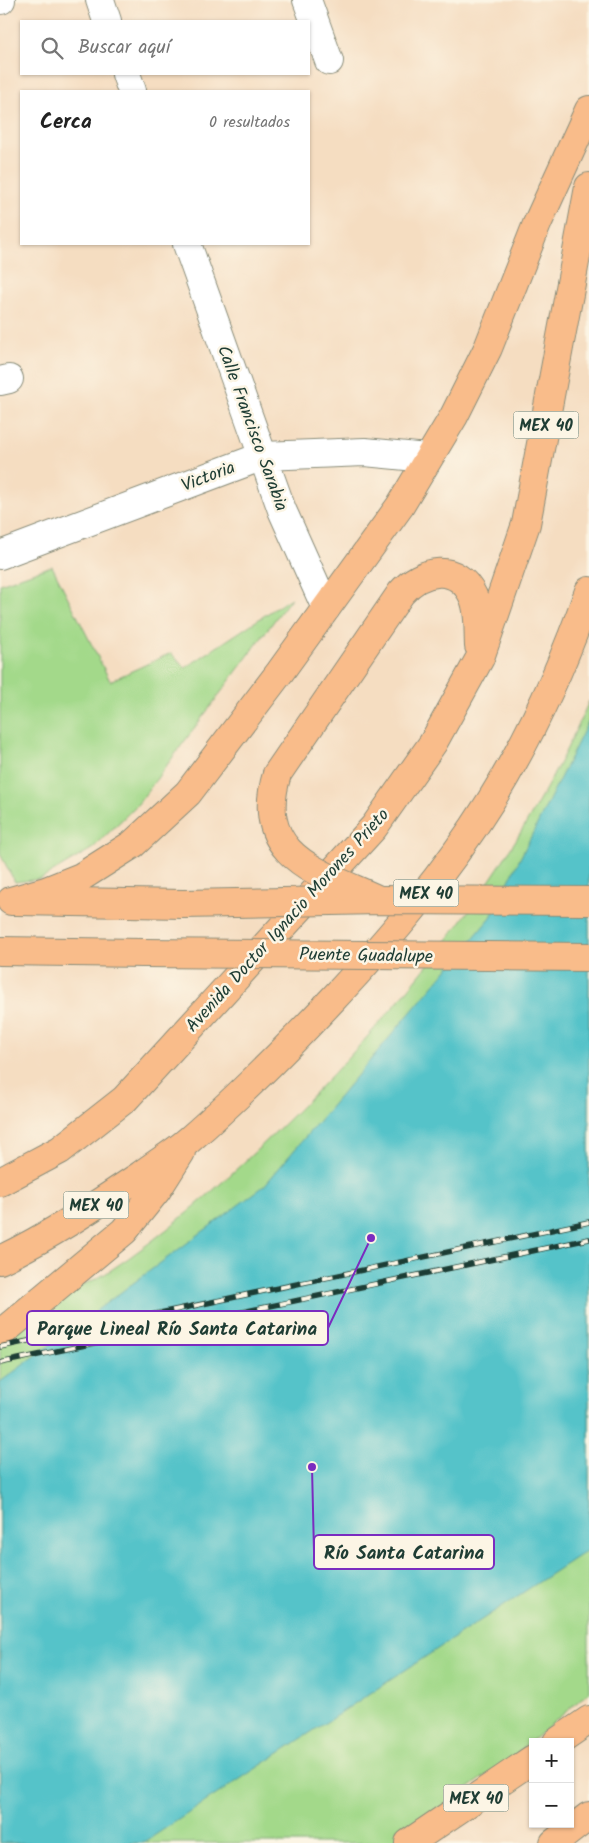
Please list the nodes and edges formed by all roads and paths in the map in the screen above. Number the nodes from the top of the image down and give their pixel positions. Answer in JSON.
{"nodes":[{"id":1,"x":100,"y":0,"type":"edge"},
{"id":2,"x":308,"y":0,"type":"edge"},
{"id":3,"x":107,"y":20,"type":"edge"},
{"id":4,"x":329,"y":62,"type":"dead end"},
{"id":5,"x":126,"y":75,"type":"edge"},
{"id":6,"x":132,"y":90,"type":"edge"},
{"id":7,"x":589,"y":110,"type":"edge"},
{"id":8,"x":589,"y":187,"type":"edge"},
{"id":9,"x":187,"y":245,"type":"edge"},
{"id":10,"x":263,"y":456,"type":"junction"},
{"id":11,"x":427,"y":458,"type":"junction"},
{"id":12,"x":0,"y":555,"type":"edge"},
{"id":13,"x":589,"y":591,"type":"edge"},
{"id":14,"x":326,"y":608,"type":"junction"},
{"id":15,"x":480,"y":658,"type":"junction"},
{"id":16,"x":379,"y":900,"type":"junction"},
{"id":17,"x":5,"y":901,"type":"edge"},
{"id":18,"x":589,"y":901,"type":"edge"},
{"id":19,"x":0,"y":952,"type":"edge"},
{"id":20,"x":589,"y":957,"type":"edge"},
{"id":21,"x":187,"y":1142,"type":"junction"},
{"id":22,"x":60,"y":1150,"type":"junction"},
{"id":23,"x":0,"y":1162,"type":"edge"},
{"id":24,"x":0,"y":1182,"type":"edge"},
{"id":25,"x":0,"y":1260,"type":"edge"},
{"id":26,"x":0,"y":1334,"type":"edge"},
{"id":27,"x":589,"y":1720,"type":"edge"},
{"id":28,"x":563,"y":1738,"type":"edge"},
{"id":29,"x":529,"y":1762,"type":"edge"},
{"id":30,"x":589,"y":1816,"type":"edge"},
{"id":31,"x":589,"y":1836,"type":"edge"},
{"id":32,"x":414,"y":1841,"type":"edge"},
{"id":33,"x":554,"y":1843,"type":"edge"},
{"id":34,"x":571,"y":1843,"type":"edge"}],
"edges":[{"from":1,"to":3,"type":"street"},
{"from":2,"to":4,"type":"street"},
{"from":5,"to":6,"type":"street"},
{"from":7,"to":11,"type":"main road"},
{"from":8,"to":15,"type":"main road","name":"Avenida Doctor Ignacio Morones Prieto","number":"MEX 40"},
{"from":9,"to":10,"type":"street","name":"Calle Francisco Sarabia"},
{"from":10,"to":11,"type":"street","name":"Victoria"},
{"from":10,"to":12,"type":"street","name":"Victoria"},
{"from":10,"to":14,"type":"street","name":"Calle Francisco Sarabia"},
{"from":11,"to":14,"type":"main road"},
{"from":13,"to":21,"type":"main road","number":"MEX 40"},
{"from":14,"to":17,"type":"main road"},
{"from":15,"to":16,"type":"main road","bridge":true},
{"from":15,"to":22,"type":"main road","name":"Avenida Doctor Ignacio Morones Prieto","number":"MEX 40"},
{"from":16,"to":17,"type":"main road","number":"MEX 40","bridge":true},
{"from":16,"to":18,"type":"main road","number":"MEX 40","bridge":true},
{"from":19,"to":20,"type":"main road","name":"Puente Guadalupe","bridge":true},
{"from":21,"to":25,"type":"main road","number":"MEX 40"},
{"from":21,"to":26,"type":"main road"},
{"from":22,"to":23,"type":"main road"},
{"from":22,"to":24,"type":"main road","name":"Avenida Doctor Ignacio Morones Prieto","number":"MEX 40"},
{"from":27,"to":28,"type":"main road"},
{"from":29,"to":32,"type":"main road","number":"MEX 40"},
{"from":30,"to":33,"type":"main road"},
{"from":31,"to":34,"type":"main road"}]}
